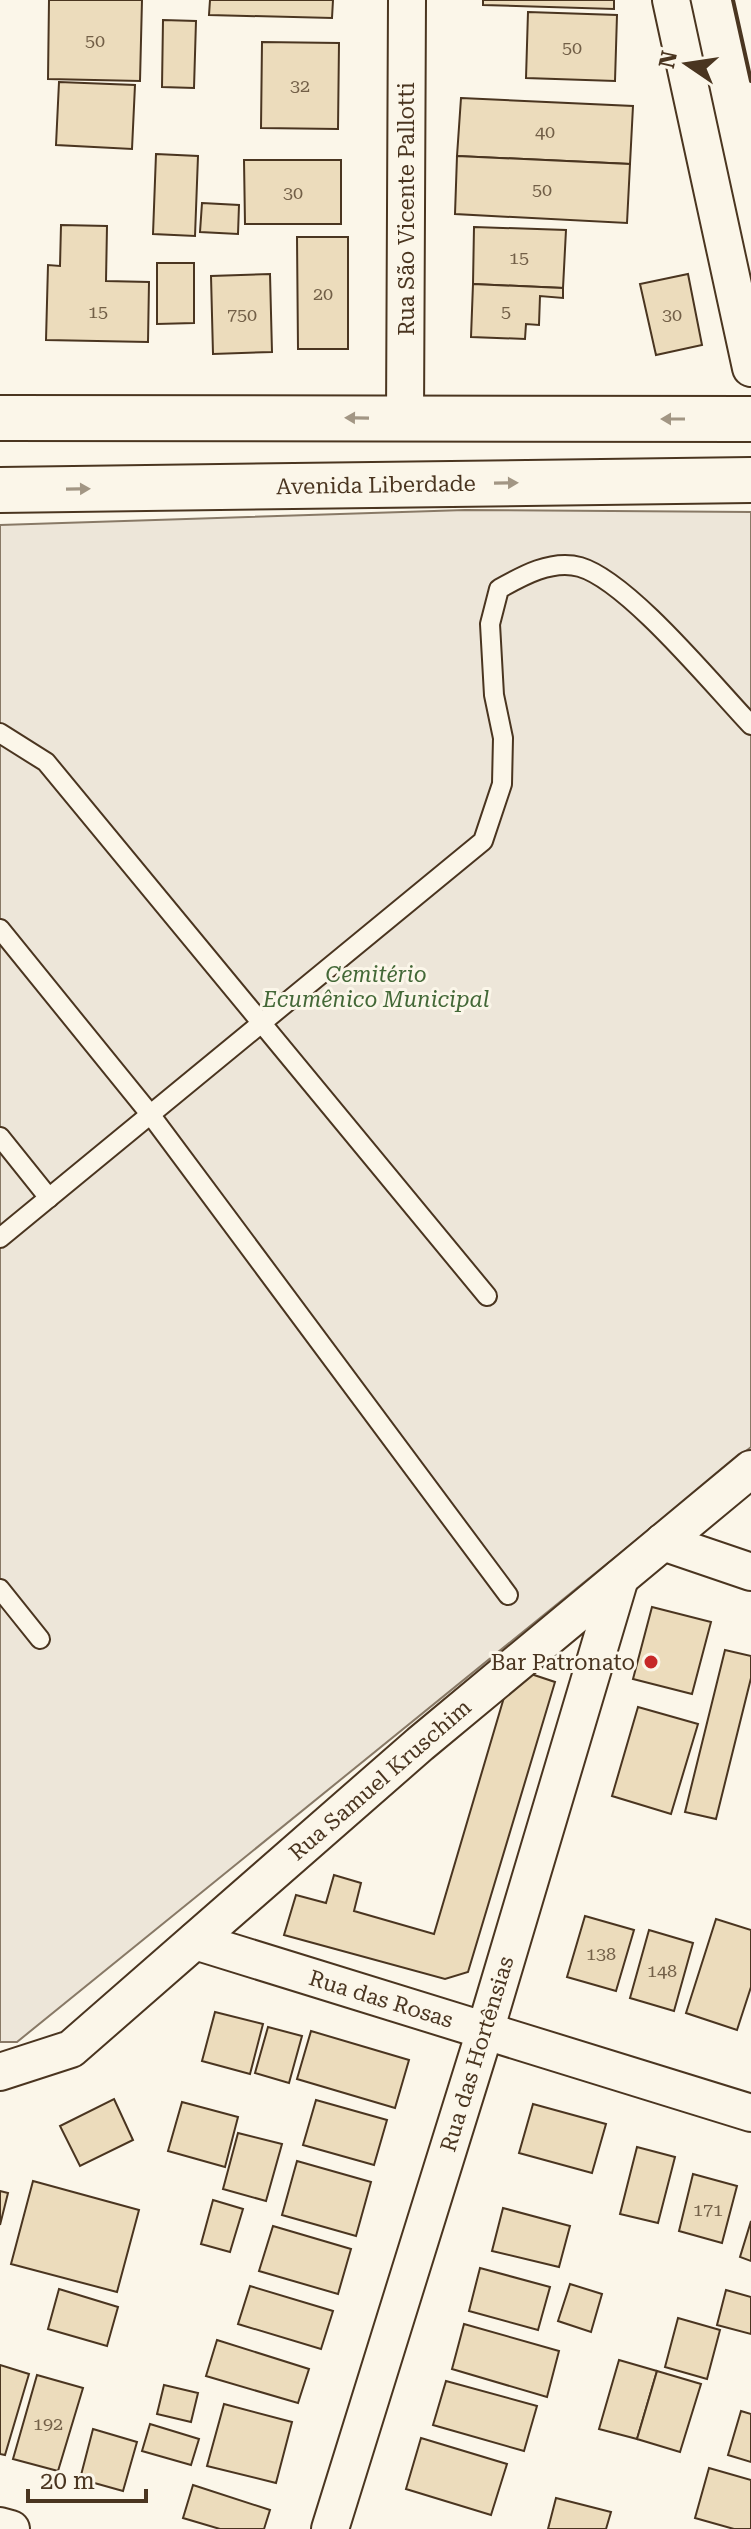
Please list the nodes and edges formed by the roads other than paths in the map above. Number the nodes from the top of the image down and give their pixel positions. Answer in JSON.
{"nodes":[{"id":1,"x":407,"y":0,"type":"edge"},
{"id":2,"x":671,"y":0,"type":"edge"},
{"id":3,"x":751,"y":368,"type":"edge"},
{"id":4,"x":0,"y":418,"type":"edge"},
{"id":5,"x":405,"y":419,"type":"junction"},
{"id":6,"x":751,"y":419,"type":"edge"},
{"id":7,"x":751,"y":480,"type":"edge"},
{"id":8,"x":0,"y":490,"type":"edge"},
{"id":9,"x":751,"y":725,"type":"edge"},
{"id":10,"x":0,"y":733,"type":"edge"},
{"id":11,"x":0,"y":929,"type":"edge"},
{"id":12,"x":261,"y":1023,"type":"junction"},
{"id":13,"x":150,"y":1114,"type":"junction"},
{"id":14,"x":0,"y":1137,"type":"edge"},
{"id":15,"x":49,"y":1198,"type":"junction"},
{"id":16,"x":0,"y":1238,"type":"edge"},
{"id":17,"x":487,"y":1296,"type":"dead end"},
{"id":18,"x":751,"y":1469,"type":"edge"},
{"id":19,"x":663,"y":1542,"type":"junction"},
{"id":20,"x":751,"y":1572,"type":"edge"},
{"id":21,"x":620,"y":1578,"type":"junction"},
{"id":22,"x":0,"y":1589,"type":"edge"},
{"id":23,"x":508,"y":1595,"type":"dead end"},
{"id":24,"x":40,"y":1639,"type":"dead end"},
{"id":25,"x":195,"y":1941,"type":"junction"},
{"id":26,"x":485,"y":2031,"type":"junction"},
{"id":27,"x":0,"y":2072,"type":"edge"},
{"id":28,"x":751,"y":2113,"type":"edge"},
{"id":29,"x":0,"y":2526,"type":"edge"},
{"id":30,"x":11,"y":2529,"type":"edge"},
{"id":31,"x":330,"y":2529,"type":"edge"}],
"edges":[{"from":1,"to":5,"type":"street","name":"Rua São Vicente Pallotti"},
{"from":2,"to":3,"type":"street"},
{"from":5,"to":4,"type":"street","one_way":true},
{"from":6,"to":5,"type":"street","one_way":true},
{"from":8,"to":7,"type":"street","name":"Avenida Liberdade","one_way":true},
{"from":9,"to":12,"type":"lane"},
{"from":10,"to":12,"type":"lane"},
{"from":11,"to":13,"type":"lane"},
{"from":12,"to":13,"type":"lane"},
{"from":12,"to":17,"type":"lane"},
{"from":13,"to":15,"type":"lane"},
{"from":13,"to":23,"type":"lane"},
{"from":14,"to":15,"type":"lane"},
{"from":15,"to":16,"type":"lane"},
{"from":18,"to":19,"type":"street","name":"Rua Samuel Kruschim"},
{"from":19,"to":20,"type":"street"},
{"from":19,"to":21,"type":"street","name":"Rua Samuel Kruschim"},
{"from":21,"to":25,"type":"street","name":"Rua Samuel Kruschim"},
{"from":21,"to":26,"type":"street","name":"Rua das Hortênsias"},
{"from":22,"to":24,"type":"lane"},
{"from":25,"to":26,"type":"street","name":"Rua das Rosas"},
{"from":25,"to":27,"type":"street","name":"Rua Samuel Kruschim"},
{"from":26,"to":28,"type":"street","name":"Rua das Rosas"},
{"from":26,"to":31,"type":"street","name":"Rua das Hortênsias"},
{"from":29,"to":30,"type":"street"}]}
